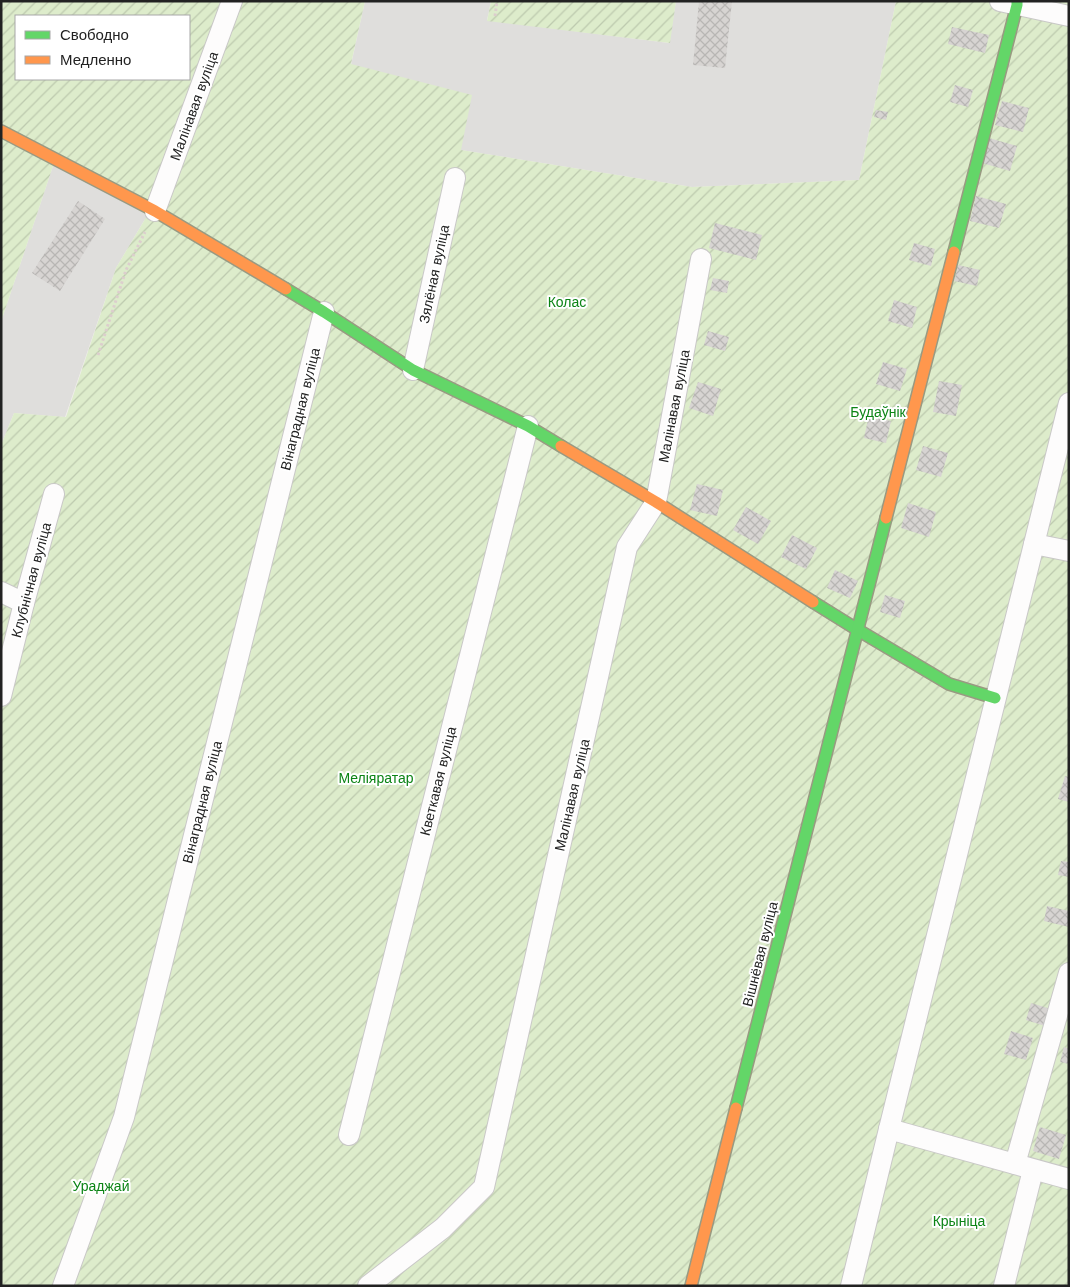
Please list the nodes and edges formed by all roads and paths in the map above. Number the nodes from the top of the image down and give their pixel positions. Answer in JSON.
{"nodes":[{"id":1,"x":232,"y":1,"type":"edge"},
{"id":2,"x":497,"y":1,"type":"edge"},
{"id":3,"x":1012,"y":2,"type":"edge"},
{"id":4,"x":495,"y":16,"type":"dead end"},
{"id":5,"x":1069,"y":16,"type":"edge"},
{"id":6,"x":1,"y":131,"type":"edge"},
{"id":7,"x":455,"y":178,"type":"dead end"},
{"id":8,"x":155,"y":211,"type":"junction"},
{"id":9,"x":701,"y":259,"type":"dead end"},
{"id":10,"x":324,"y":312,"type":"junction"},
{"id":11,"x":98,"y":355,"type":"dead end"},
{"id":12,"x":413,"y":370,"type":"junction"},
{"id":13,"x":1069,"y":403,"type":"edge"},
{"id":14,"x":528,"y":426,"type":"junction"},
{"id":15,"x":1065,"y":434,"type":"edge"},
{"id":16,"x":54,"y":494,"type":"dead end"},
{"id":17,"x":656,"y":502,"type":"junction"},
{"id":18,"x":1034,"y":544,"type":"junction"},
{"id":19,"x":1069,"y":551,"type":"edge"},
{"id":20,"x":1,"y":592,"type":"edge"},
{"id":21,"x":24,"y":603,"type":"junction"},
{"id":22,"x":858,"y":630,"type":"junction"},
{"id":23,"x":1,"y":696,"type":"edge"},
{"id":24,"x":995,"y":698,"type":"junction"},
{"id":25,"x":1069,"y":973,"type":"edge"},
{"id":26,"x":889,"y":1129,"type":"junction"},
{"id":27,"x":349,"y":1135,"type":"dead end"},
{"id":28,"x":1024,"y":1167,"type":"junction"},
{"id":29,"x":1069,"y":1179,"type":"edge"},
{"id":30,"x":63,"y":1286,"type":"edge"},
{"id":31,"x":368,"y":1286,"type":"edge"},
{"id":32,"x":691,"y":1286,"type":"edge"},
{"id":33,"x":851,"y":1286,"type":"edge"},
{"id":34,"x":1004,"y":1286,"type":"edge"}],
"edges":[{"from":1,"to":8,"type":"street","name":"Малінавая вуліца"},
{"from":2,"to":4,"type":"path"},
{"from":3,"to":5,"type":"street"},
{"from":3,"to":22,"type":"street","name":"Вішнёвая вуліца"},
{"from":6,"to":8,"type":"street"},
{"from":7,"to":12,"type":"street","name":"Зялёная вуліца"},
{"from":8,"to":10,"type":"street"},
{"from":8,"to":11,"type":"path"},
{"from":9,"to":17,"type":"street","name":"Малінавая вуліца"},
{"from":10,"to":12,"type":"street"},
{"from":10,"to":30,"type":"street","name":"Вінаградная вуліца"},
{"from":12,"to":14,"type":"street"},
{"from":13,"to":15,"type":"street"},
{"from":14,"to":17,"type":"street"},
{"from":14,"to":27,"type":"street","name":"Кветкавая вуліца"},
{"from":15,"to":18,"type":"street"},
{"from":16,"to":21,"type":"street","name":"Клубнічная вуліца"},
{"from":17,"to":22,"type":"street"},
{"from":17,"to":31,"type":"street","name":"Малінавая вуліца"},
{"from":18,"to":19,"type":"street"},
{"from":18,"to":24,"type":"street"},
{"from":20,"to":21,"type":"street"},
{"from":21,"to":23,"type":"street","name":"Клубнічная вуліца"},
{"from":22,"to":24,"type":"street"},
{"from":22,"to":32,"type":"street","name":"Вішнёвая вуліца"},
{"from":24,"to":26,"type":"street"},
{"from":25,"to":28,"type":"street"},
{"from":26,"to":28,"type":"street"},
{"from":26,"to":33,"type":"street"},
{"from":28,"to":29,"type":"street"},
{"from":28,"to":34,"type":"street"}]}
